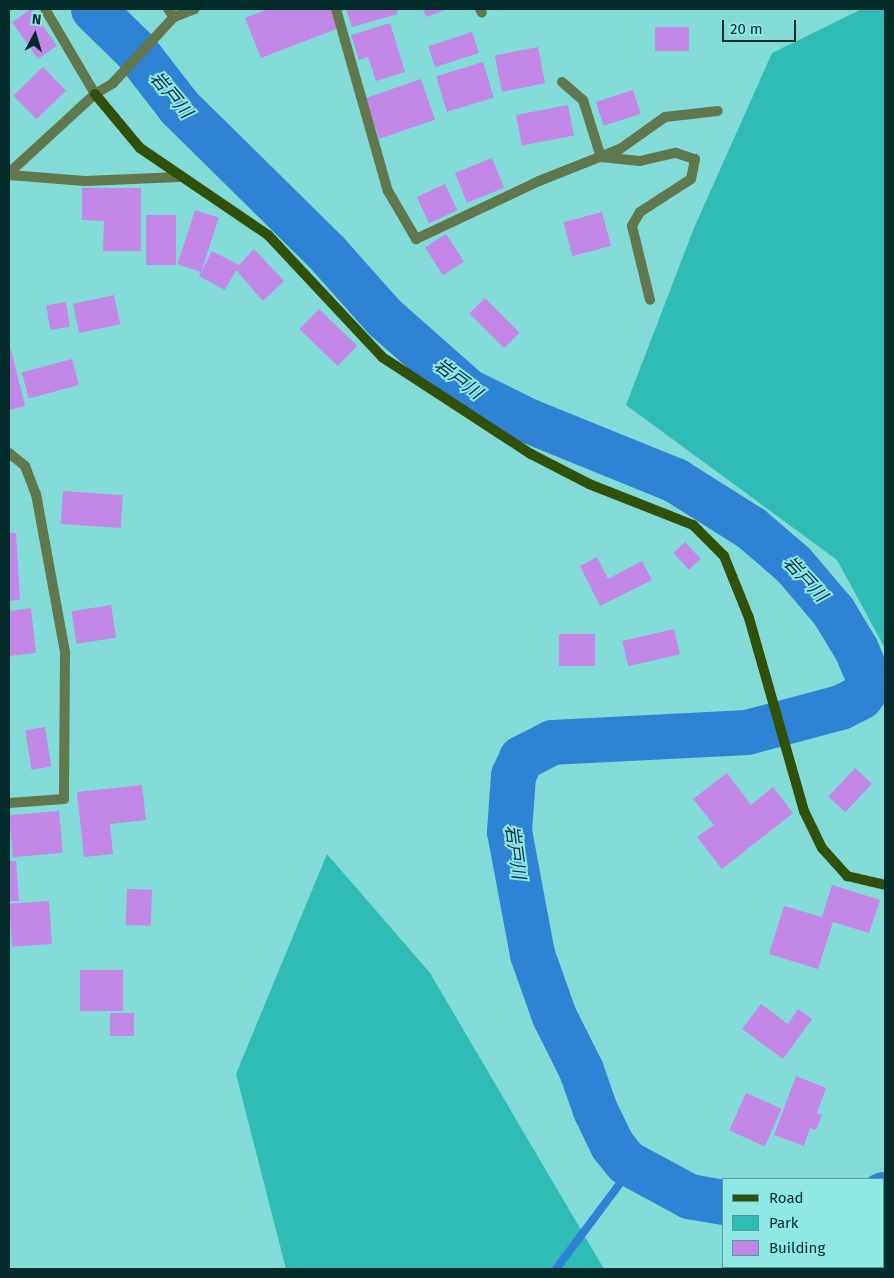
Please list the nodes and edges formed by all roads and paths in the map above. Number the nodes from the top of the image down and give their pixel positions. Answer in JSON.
{"nodes":[{"id":1,"x":45,"y":9,"type":"edge"},
{"id":2,"x":195,"y":9,"type":"edge"},
{"id":3,"x":336,"y":9,"type":"edge"},
{"id":4,"x":171,"y":13,"type":"edge"},
{"id":5,"x":562,"y":82,"type":"dead end"},
{"id":6,"x":95,"y":94,"type":"junction"},
{"id":7,"x":718,"y":111,"type":"dead end"},
{"id":8,"x":600,"y":157,"type":"junction"},
{"id":9,"x":9,"y":174,"type":"edge"},
{"id":10,"x":180,"y":177,"type":"junction"},
{"id":11,"x":650,"y":300,"type":"dead end"},
{"id":12,"x":9,"y":453,"type":"edge"},
{"id":13,"x":9,"y":803,"type":"edge"},
{"id":14,"x":885,"y":885,"type":"edge"}],
"edges":[{"from":1,"to":6,"type":"street"},
{"from":2,"to":4,"type":"street"},
{"from":3,"to":8,"type":"street"},
{"from":4,"to":6,"type":"street"},
{"from":5,"to":8,"type":"street"},
{"from":6,"to":9,"type":"street"},
{"from":6,"to":10,"type":"street"},
{"from":7,"to":8,"type":"street"},
{"from":8,"to":11,"type":"street"},
{"from":9,"to":10,"type":"street"},
{"from":10,"to":14,"type":"street"},
{"from":12,"to":13,"type":"street"}]}
